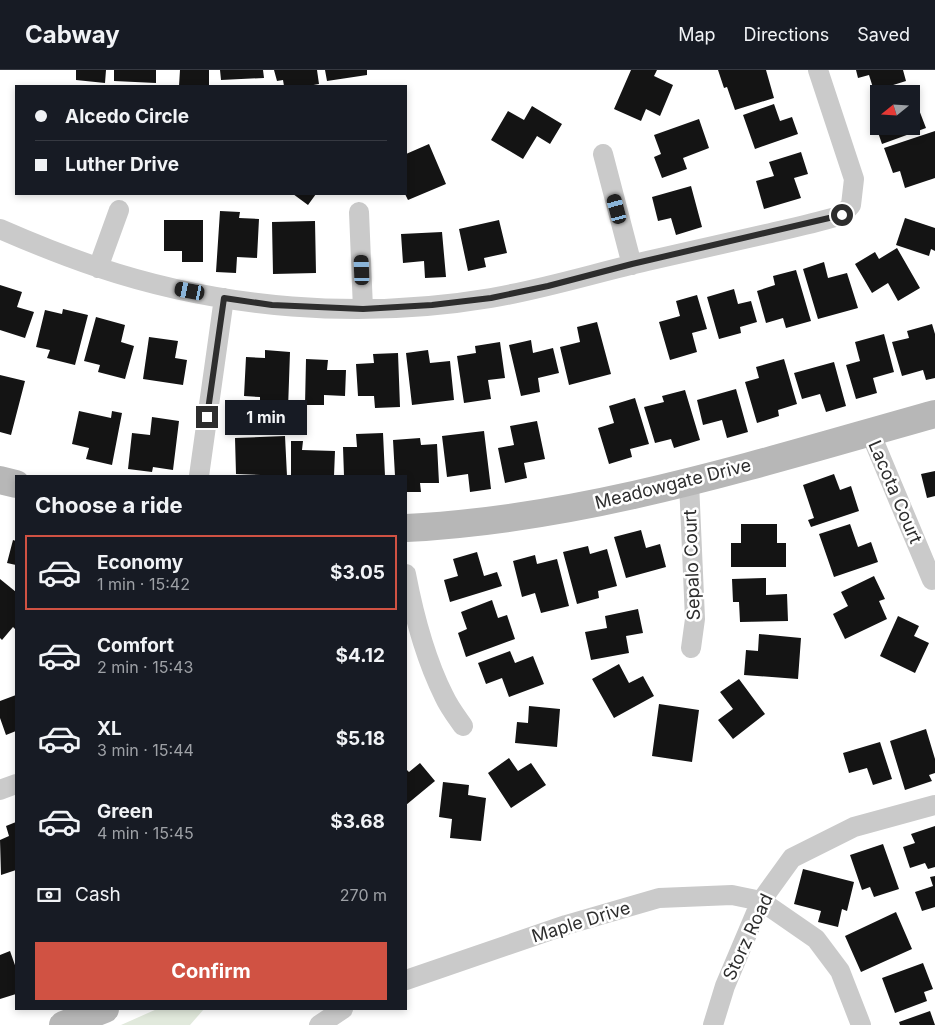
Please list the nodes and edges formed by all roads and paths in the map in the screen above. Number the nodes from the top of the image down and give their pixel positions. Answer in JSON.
{"nodes":[{"id":1,"x":818,"y":70,"type":"edge"},
{"id":2,"x":603,"y":154,"type":"dead end"},
{"id":3,"x":119,"y":210,"type":"dead end"},
{"id":4,"x":360,"y":212,"type":"dead end"},
{"id":5,"x":0,"y":229,"type":"edge"},
{"id":6,"x":632,"y":264,"type":"junction"},
{"id":7,"x":98,"y":268,"type":"junction"},
{"id":8,"x":224,"y":298,"type":"junction"},
{"id":9,"x":363,"y":309,"type":"junction"},
{"id":10,"x":935,"y":414,"type":"edge"},
{"id":11,"x":870,"y":432,"type":"junction"},
{"id":12,"x":198,"y":475,"type":"edge"},
{"id":13,"x":0,"y":480,"type":"edge"},
{"id":14,"x":689,"y":482,"type":"junction"},
{"id":15,"x":15,"y":484,"type":"edge"},
{"id":16,"x":407,"y":528,"type":"edge"},
{"id":17,"x":407,"y":579,"type":"edge"},
{"id":18,"x":932,"y":580,"type":"dead end"},
{"id":19,"x":692,"y":648,"type":"dead end"},
{"id":20,"x":462,"y":726,"type":"dead end"},
{"id":21,"x":15,"y":784,"type":"edge"},
{"id":22,"x":0,"y":790,"type":"edge"},
{"id":23,"x":935,"y":805,"type":"edge"},
{"id":24,"x":761,"y":901,"type":"junction"},
{"id":25,"x":407,"y":980,"type":"edge"},
{"id":26,"x":342,"y":1010,"type":"edge"},
{"id":27,"x":102,"y":1015,"type":"edge"},
{"id":28,"x":64,"y":1025,"type":"edge"},
{"id":29,"x":319,"y":1025,"type":"edge"},
{"id":30,"x":713,"y":1025,"type":"edge"},
{"id":31,"x":861,"y":1025,"type":"edge"}],
"edges":[{"from":1,"to":6,"type":"street"},
{"from":2,"to":6,"type":"street"},
{"from":3,"to":7,"type":"street"},
{"from":4,"to":9,"type":"street"},
{"from":5,"to":7,"type":"street"},
{"from":6,"to":9,"type":"street"},
{"from":7,"to":8,"type":"street"},
{"from":8,"to":9,"type":"street"},
{"from":8,"to":12,"type":"street"},
{"from":10,"to":11,"type":"street","name":"Meadowgate Drive"},
{"from":11,"to":14,"type":"street","name":"Meadowgate Drive"},
{"from":11,"to":18,"type":"street","name":"Lacota Court"},
{"from":13,"to":15,"type":"street"},
{"from":14,"to":16,"type":"street","name":"Meadowgate Drive"},
{"from":14,"to":19,"type":"street","name":"Sepalo Court"},
{"from":17,"to":20,"type":"street"},
{"from":21,"to":22,"type":"street"},
{"from":23,"to":24,"type":"street","name":"Storz Road"},
{"from":24,"to":25,"type":"street","name":"Maple Drive"},
{"from":24,"to":30,"type":"street","name":"Storz Road"},
{"from":24,"to":31,"type":"street"},
{"from":26,"to":29,"type":"street"},
{"from":27,"to":28,"type":"street"}]}
